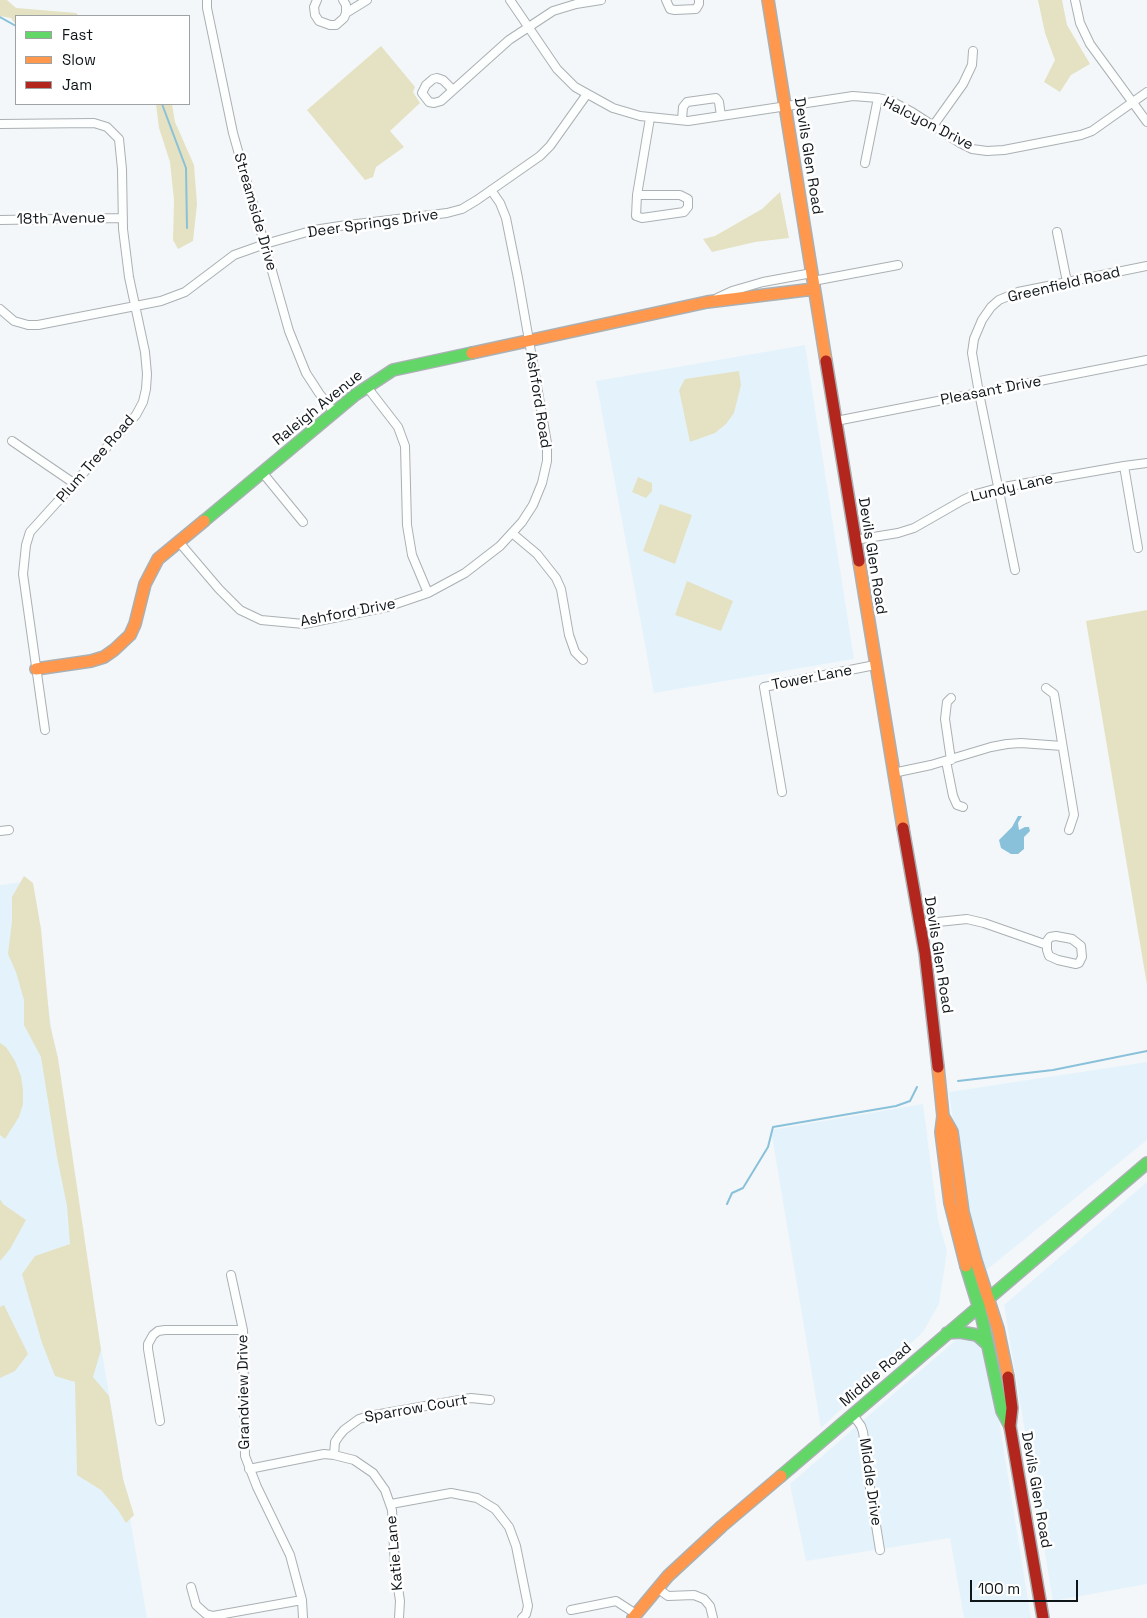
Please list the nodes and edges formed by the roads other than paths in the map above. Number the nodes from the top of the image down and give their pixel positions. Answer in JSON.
{"nodes":[{"id":1,"x":207,"y":0,"type":"edge"},
{"id":2,"x":317,"y":0,"type":"edge"},
{"id":3,"x":343,"y":0,"type":"edge"},
{"id":4,"x":367,"y":0,"type":"edge"},
{"id":5,"x":510,"y":0,"type":"edge"},
{"id":6,"x":601,"y":0,"type":"edge"},
{"id":7,"x":666,"y":0,"type":"edge"},
{"id":8,"x":699,"y":0,"type":"edge"},
{"id":9,"x":768,"y":0,"type":"edge"},
{"id":10,"x":1076,"y":0,"type":"edge"},
{"id":11,"x":346,"y":13,"type":"junction"},
{"id":12,"x":528,"y":27,"type":"junction"},
{"id":13,"x":973,"y":51,"type":"dead end"},
{"id":14,"x":452,"y":90,"type":"dead end"},
{"id":15,"x":1147,"y":92,"type":"edge"},
{"id":16,"x":587,"y":94,"type":"junction"},
{"id":17,"x":878,"y":98,"type":"junction"},
{"id":18,"x":1132,"y":103,"type":"junction"},
{"id":19,"x":785,"y":106,"type":"junction"},
{"id":20,"x":721,"y":116,"type":"junction"},
{"id":21,"x":650,"y":118,"type":"junction"},
{"id":22,"x":682,"y":120,"type":"junction"},
{"id":23,"x":1147,"y":122,"type":"edge"},
{"id":24,"x":0,"y":124,"type":"edge"},
{"id":25,"x":933,"y":126,"type":"junction"},
{"id":26,"x":865,"y":163,"type":"dead end"},
{"id":27,"x":491,"y":190,"type":"junction"},
{"id":28,"x":637,"y":195,"type":"junction"},
{"id":29,"x":123,"y":218,"type":"junction"},
{"id":30,"x":0,"y":220,"type":"edge"},
{"id":31,"x":1058,"y":232,"type":"dead end"},
{"id":32,"x":265,"y":244,"type":"junction"},
{"id":33,"x":898,"y":265,"type":"dead end"},
{"id":34,"x":1147,"y":266,"type":"edge"},
{"id":35,"x":813,"y":281,"type":"junction"},
{"id":36,"x":1066,"y":282,"type":"junction"},
{"id":37,"x":707,"y":302,"type":"junction"},
{"id":38,"x":135,"y":306,"type":"junction"},
{"id":39,"x":0,"y":309,"type":"edge"},
{"id":40,"x":528,"y":342,"type":"junction"},
{"id":41,"x":1147,"y":360,"type":"edge"},
{"id":42,"x":367,"y":387,"type":"junction"},
{"id":43,"x":979,"y":393,"type":"junction"},
{"id":44,"x":334,"y":412,"type":"junction"},
{"id":45,"x":836,"y":422,"type":"junction"},
{"id":46,"x":12,"y":441,"type":"dead end"},
{"id":47,"x":1147,"y":463,"type":"edge"},
{"id":48,"x":1124,"y":466,"type":"junction"},
{"id":49,"x":262,"y":472,"type":"junction"},
{"id":50,"x":74,"y":484,"type":"junction"},
{"id":51,"x":998,"y":488,"type":"junction"},
{"id":52,"x":303,"y":522,"type":"dead end"},
{"id":53,"x":512,"y":533,"type":"junction"},
{"id":54,"x":855,"y":540,"type":"junction"},
{"id":55,"x":179,"y":542,"type":"junction"},
{"id":56,"x":1138,"y":548,"type":"dead end"},
{"id":57,"x":1014,"y":570,"type":"dead end"},
{"id":58,"x":428,"y":594,"type":"junction"},
{"id":59,"x":583,"y":660,"type":"dead end"},
{"id":60,"x":875,"y":665,"type":"junction"},
{"id":61,"x":36,"y":669,"type":"junction"},
{"id":62,"x":1046,"y":688,"type":"dead end"},
{"id":63,"x":950,"y":698,"type":"dead end"},
{"id":64,"x":45,"y":730,"type":"dead end"},
{"id":65,"x":1062,"y":746,"type":"junction"},
{"id":66,"x":948,"y":760,"type":"junction"},
{"id":67,"x":893,"y":774,"type":"junction"},
{"id":68,"x":782,"y":792,"type":"dead end"},
{"id":69,"x":963,"y":807,"type":"dead end"},
{"id":70,"x":9,"y":830,"type":"dead end"},
{"id":71,"x":1069,"y":830,"type":"dead end"},
{"id":72,"x":0,"y":831,"type":"edge"},
{"id":73,"x":919,"y":924,"type":"junction"},
{"id":74,"x":1047,"y":945,"type":"junction"},
{"id":75,"x":943,"y":1116,"type":"junction"},
{"id":76,"x":1147,"y":1163,"type":"edge"},
{"id":77,"x":231,"y":1275,"type":"dead end"},
{"id":78,"x":988,"y":1298,"type":"junction"},
{"id":79,"x":978,"y":1306,"type":"junction"},
{"id":80,"x":243,"y":1330,"type":"junction"},
{"id":81,"x":947,"y":1333,"type":"junction"},
{"id":82,"x":988,"y":1345,"type":"junction"},
{"id":83,"x":490,"y":1400,"type":"dead end"},
{"id":84,"x":853,"y":1415,"type":"junction"},
{"id":85,"x":160,"y":1421,"type":"dead end"},
{"id":86,"x":1010,"y":1426,"type":"junction"},
{"id":87,"x":334,"y":1455,"type":"junction"},
{"id":88,"x":249,"y":1469,"type":"junction"},
{"id":89,"x":390,"y":1504,"type":"junction"},
{"id":90,"x":880,"y":1550,"type":"dead end"},
{"id":91,"x":191,"y":1587,"type":"dead end"},
{"id":92,"x":657,"y":1588,"type":"junction"},
{"id":93,"x":302,"y":1600,"type":"junction"},
{"id":94,"x":571,"y":1610,"type":"dead end"},
{"id":95,"x":634,"y":1616,"type":"edge"},
{"id":96,"x":303,"y":1618,"type":"edge"},
{"id":97,"x":399,"y":1618,"type":"edge"},
{"id":98,"x":522,"y":1618,"type":"edge"},
{"id":99,"x":713,"y":1618,"type":"edge"},
{"id":100,"x":1043,"y":1618,"type":"edge"}],
"edges":[{"from":1,"to":32,"type":"street","name":"Streamside Drive"},
{"from":2,"to":11,"type":"street"},
{"from":3,"to":11,"type":"street"},
{"from":4,"to":11,"type":"street"},
{"from":5,"to":12,"type":"street","name":"Halcyon Drive"},
{"from":6,"to":12,"type":"street"},
{"from":7,"to":8,"type":"street"},
{"from":9,"to":19,"type":"main road","name":"Devils Glen Road"},
{"from":10,"to":18,"type":"street"},
{"from":12,"to":14,"type":"street"},
{"from":12,"to":16,"type":"street","name":"Halcyon Drive"},
{"from":13,"to":25,"type":"street"},
{"from":15,"to":18,"type":"street","name":"Halcyon Drive"},
{"from":16,"to":21,"type":"street","name":"Halcyon Drive"},
{"from":16,"to":27,"type":"street","name":"Deer Springs Drive"},
{"from":17,"to":19,"type":"street","name":"Halcyon Drive"},
{"from":17,"to":25,"type":"street","name":"Halcyon Drive"},
{"from":17,"to":26,"type":"street"},
{"from":18,"to":23,"type":"street"},
{"from":18,"to":25,"type":"street","name":"Halcyon Drive"},
{"from":19,"to":20,"type":"street","name":"Halcyon Drive"},
{"from":19,"to":35,"type":"main road","name":"Devils Glen Road"},
{"from":20,"to":22,"type":"street","name":"Halcyon Drive"},
{"from":20,"to":22,"type":"street"},
{"from":21,"to":22,"type":"street","name":"Halcyon Drive"},
{"from":21,"to":28,"type":"street"},
{"from":24,"to":29,"type":"street","name":"Plum Tree Road"},
{"from":27,"to":32,"type":"street","name":"Deer Springs Drive"},
{"from":27,"to":40,"type":"street","name":"Ashford Road"},
{"from":28,"to":28,"type":"street"},
{"from":29,"to":30,"type":"street","name":"18th Avenue"},
{"from":29,"to":38,"type":"street","name":"Plum Tree Road"},
{"from":31,"to":36,"type":"street"},
{"from":32,"to":38,"type":"street","name":"Deer Springs Drive"},
{"from":32,"to":44,"type":"street","name":"Streamside Drive"},
{"from":33,"to":35,"type":"street"},
{"from":34,"to":36,"type":"street","name":"Greenfield Road"},
{"from":35,"to":37,"type":"main road","name":"Raleigh Avenue"},
{"from":35,"to":37,"type":"street","name":"Raleigh Avenue"},
{"from":35,"to":45,"type":"main road","name":"Devils Glen Road"},
{"from":36,"to":43,"type":"street","name":"Greenfield Road"},
{"from":37,"to":40,"type":"main road","name":"Raleigh Avenue"},
{"from":38,"to":39,"type":"street","name":"Deer Springs Drive"},
{"from":38,"to":50,"type":"street","name":"Plum Tree Road"},
{"from":40,"to":42,"type":"main road","name":"Raleigh Avenue"},
{"from":40,"to":53,"type":"street","name":"Ashford Road"},
{"from":41,"to":43,"type":"street","name":"Pleasant Drive"},
{"from":42,"to":44,"type":"main road","name":"Raleigh Avenue"},
{"from":42,"to":58,"type":"street"},
{"from":43,"to":45,"type":"street","name":"Pleasant Drive"},
{"from":43,"to":51,"type":"street","name":"Greenfield Road"},
{"from":44,"to":49,"type":"main road","name":"Raleigh Avenue"},
{"from":45,"to":54,"type":"main road","name":"Devils Glen Road"},
{"from":46,"to":50,"type":"street"},
{"from":47,"to":48,"type":"street","name":"Lundy Lane"},
{"from":48,"to":51,"type":"street","name":"Lundy Lane"},
{"from":48,"to":56,"type":"street"},
{"from":49,"to":52,"type":"street"},
{"from":49,"to":55,"type":"main road","name":"Raleigh Avenue"},
{"from":50,"to":61,"type":"street","name":"Plum Tree Road"},
{"from":51,"to":54,"type":"street","name":"Lundy Lane"},
{"from":51,"to":57,"type":"street","name":"Greenfield Road"},
{"from":53,"to":58,"type":"street","name":"Ashford Road"},
{"from":53,"to":59,"type":"street"},
{"from":54,"to":60,"type":"main road","name":"Devils Glen Road"},
{"from":55,"to":58,"type":"street","name":"Ashford Drive"},
{"from":55,"to":61,"type":"main road","name":"Raleigh Avenue"},
{"from":60,"to":67,"type":"main road","name":"Devils Glen Road"},
{"from":60,"to":68,"type":"street","name":"Tower Lane"},
{"from":61,"to":64,"type":"street","name":"Plum Tree Road"},
{"from":62,"to":65,"type":"street"},
{"from":63,"to":66,"type":"street"},
{"from":65,"to":66,"type":"street"},
{"from":65,"to":71,"type":"street"},
{"from":66,"to":67,"type":"street"},
{"from":66,"to":69,"type":"street"},
{"from":67,"to":73,"type":"main road","name":"Devils Glen Road"},
{"from":70,"to":72,"type":"street"},
{"from":73,"to":74,"type":"street"},
{"from":73,"to":75,"type":"main road","name":"Devils Glen Road"},
{"from":74,"to":74,"type":"street"},
{"from":75,"to":78,"type":"main road","name":"Devils Glen Road"},
{"from":75,"to":79,"type":"main road","name":"Devils Glen Road"},
{"from":76,"to":78,"type":"main road","name":"Middle Road"},
{"from":77,"to":80,"type":"street","name":"Grandview Drive"},
{"from":78,"to":79,"type":"main road","name":"Middle Road"},
{"from":78,"to":86,"type":"main road","name":"Devils Glen Road"},
{"from":79,"to":81,"type":"main road","name":"Middle Road"},
{"from":79,"to":82,"type":"main road","name":"Devils Glen Road"},
{"from":80,"to":85,"type":"street"},
{"from":80,"to":88,"type":"street","name":"Grandview Drive"},
{"from":81,"to":82,"type":"main road"},
{"from":81,"to":84,"type":"main road","name":"Middle Road"},
{"from":82,"to":86,"type":"main road","name":"Devils Glen Road"},
{"from":83,"to":87,"type":"street","name":"Sparrow Court"},
{"from":84,"to":90,"type":"street","name":"Middle Drive"},
{"from":84,"to":92,"type":"main road","name":"Middle Road"},
{"from":86,"to":100,"type":"main road","name":"Devils Glen Road"},
{"from":87,"to":88,"type":"street","name":"Katie Lane"},
{"from":87,"to":89,"type":"street","name":"Katie Lane"},
{"from":88,"to":93,"type":"street","name":"Grandview Drive"},
{"from":89,"to":97,"type":"street","name":"Katie Lane"},
{"from":89,"to":98,"type":"street"},
{"from":91,"to":93,"type":"street"},
{"from":92,"to":95,"type":"main road","name":"Middle Road"},
{"from":92,"to":99,"type":"street"},
{"from":93,"to":96,"type":"street","name":"Grandview Drive"},
{"from":94,"to":95,"type":"street"}]}
